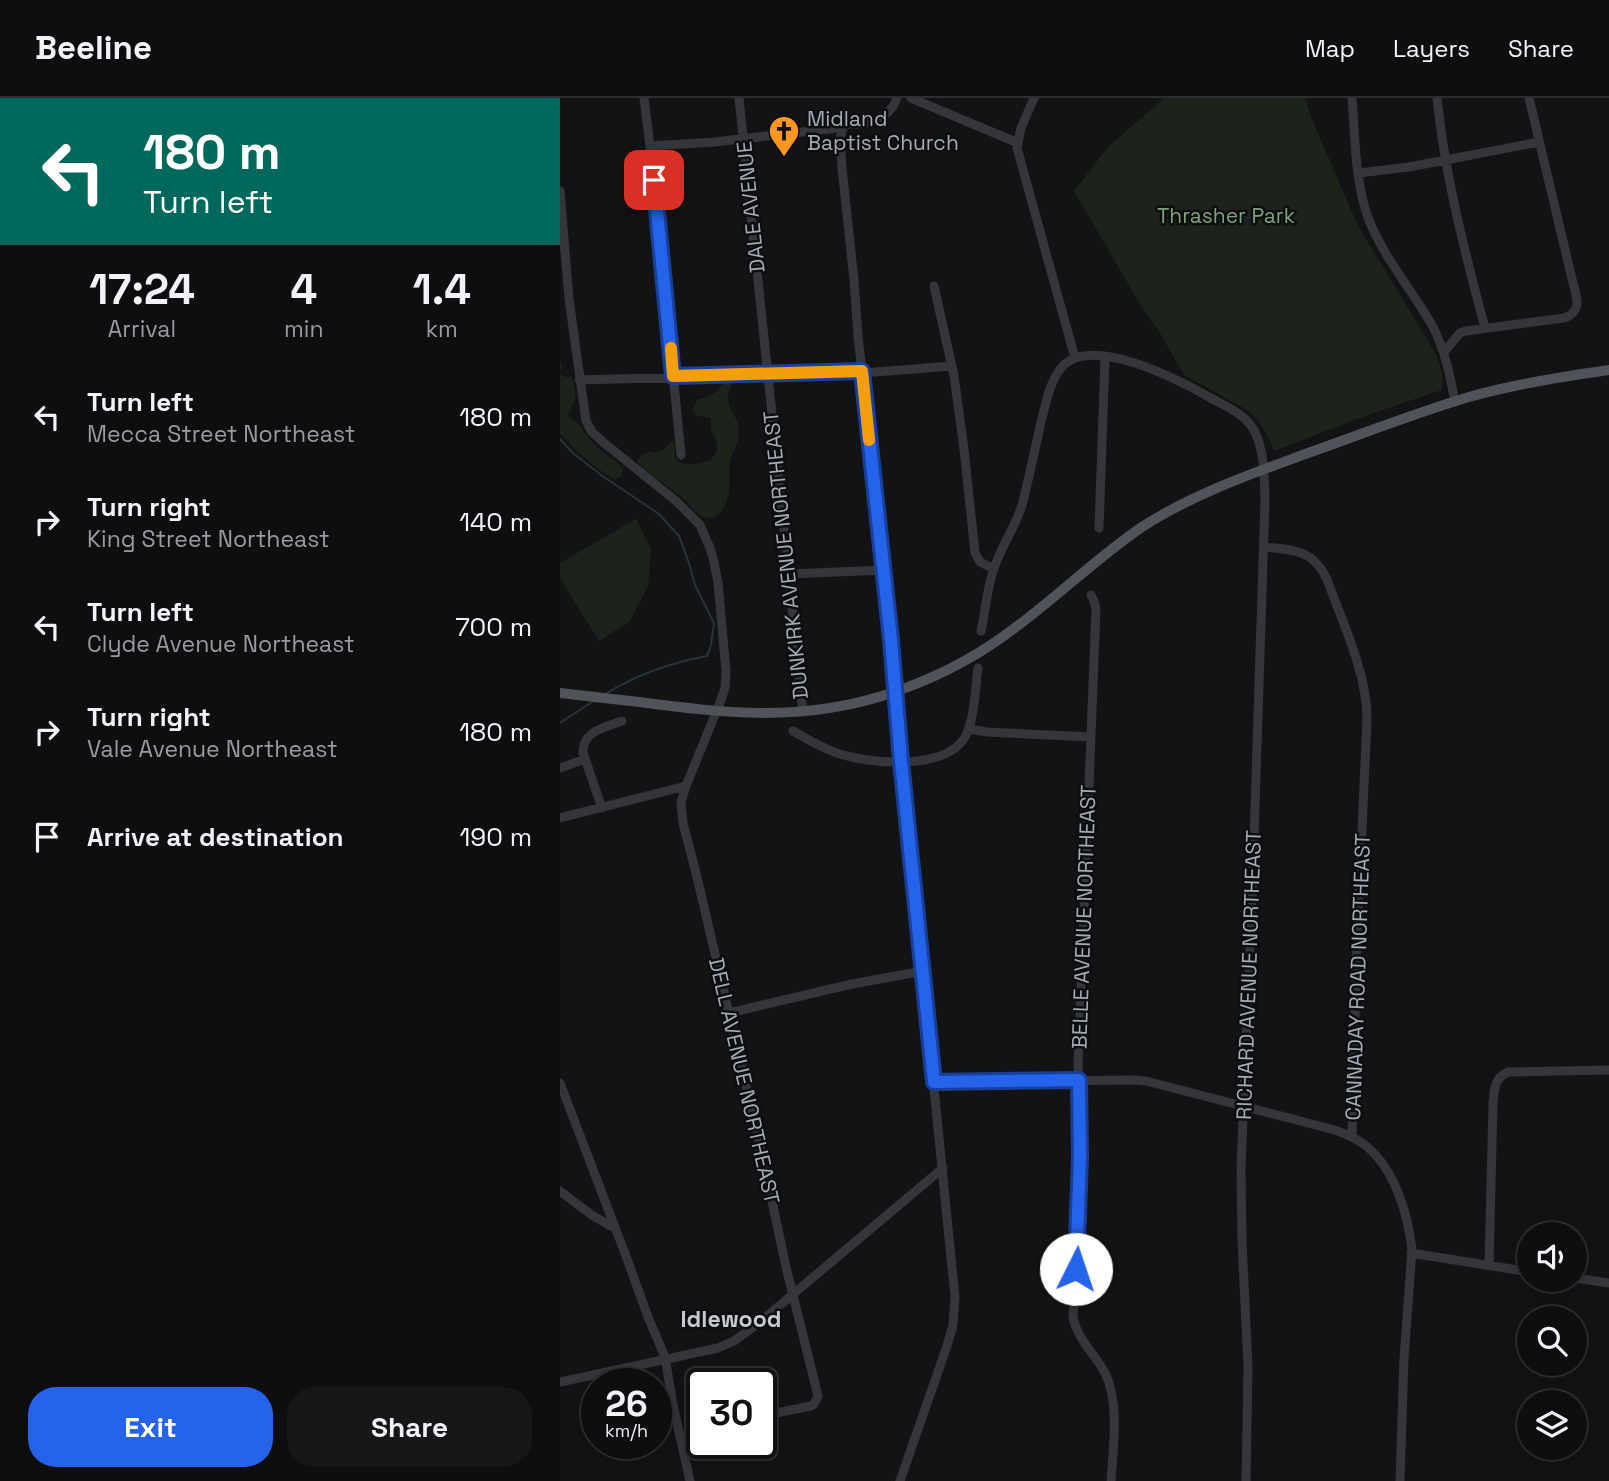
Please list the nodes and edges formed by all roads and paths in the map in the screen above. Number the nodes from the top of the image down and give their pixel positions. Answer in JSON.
{"nodes":[{"id":1,"x":644,"y":98,"type":"edge"},
{"id":2,"x":739,"y":98,"type":"edge"},
{"id":3,"x":897,"y":98,"type":"edge"},
{"id":4,"x":911,"y":98,"type":"edge"},
{"id":5,"x":1034,"y":98,"type":"edge"},
{"id":6,"x":1352,"y":98,"type":"edge"},
{"id":7,"x":1437,"y":98,"type":"edge"},
{"id":8,"x":1529,"y":98,"type":"edge"},
{"id":9,"x":843,"y":127,"type":"junction"},
{"id":10,"x":744,"y":138,"type":"junction"},
{"id":11,"x":1539,"y":142,"type":"junction"},
{"id":12,"x":1018,"y":143,"type":"junction"},
{"id":13,"x":650,"y":146,"type":"junction"},
{"id":14,"x":1445,"y":160,"type":"junction"},
{"id":15,"x":1359,"y":173,"type":"junction"},
{"id":16,"x":560,"y":191,"type":"edge"},
{"id":17,"x":933,"y":286,"type":"dead end"},
{"id":18,"x":761,"y":315,"type":"joint"},
{"id":19,"x":1485,"y":328,"type":"junction"},
{"id":20,"x":1444,"y":352,"type":"junction"},
{"id":21,"x":1105,"y":357,"type":"junction"},
{"id":22,"x":1075,"y":358,"type":"junction"},
{"id":23,"x":952,"y":366,"type":"junction"},
{"id":24,"x":1609,"y":370,"type":"edge"},
{"id":25,"x":862,"y":371,"type":"junction"},
{"id":26,"x":767,"y":374,"type":"junction"},
{"id":27,"x":673,"y":376,"type":"junction"},
{"id":28,"x":579,"y":380,"type":"junction"},
{"id":29,"x":1455,"y":402,"type":"junction"},
{"id":30,"x":681,"y":455,"type":"dead end"},
{"id":31,"x":1264,"y":470,"type":"junction"},
{"id":32,"x":1099,"y":528,"type":"dead end"},
{"id":33,"x":1264,"y":547,"type":"junction"},
{"id":34,"x":993,"y":569,"type":"junction"},
{"id":35,"x":884,"y":570,"type":"junction"},
{"id":36,"x":789,"y":574,"type":"junction"},
{"id":37,"x":1091,"y":595,"type":"dead end"},
{"id":38,"x":981,"y":631,"type":"dead end"},
{"id":39,"x":978,"y":668,"type":"dead end"},
{"id":40,"x":895,"y":691,"type":"junction"},
{"id":41,"x":560,"y":693,"type":"edge"},
{"id":42,"x":717,"y":712,"type":"junction"},
{"id":43,"x":803,"y":712,"type":"junction"},
{"id":44,"x":622,"y":721,"type":"dead end"},
{"id":45,"x":969,"y":729,"type":"junction"},
{"id":46,"x":793,"y":731,"type":"dead end"},
{"id":47,"x":1091,"y":737,"type":"junction"},
{"id":48,"x":585,"y":759,"type":"junction"},
{"id":49,"x":901,"y":761,"type":"junction"},
{"id":50,"x":560,"y":768,"type":"edge"},
{"id":51,"x":686,"y":786,"type":"junction"},
{"id":52,"x":602,"y":808,"type":"junction"},
{"id":53,"x":560,"y":818,"type":"edge"},
{"id":54,"x":923,"y":971,"type":"junction"},
{"id":55,"x":729,"y":1013,"type":"junction"},
{"id":56,"x":1609,"y":1070,"type":"edge"},
{"id":57,"x":1079,"y":1080,"type":"junction"},
{"id":58,"x":934,"y":1082,"type":"junction"},
{"id":59,"x":560,"y":1083,"type":"edge"},
{"id":60,"x":1244,"y":1106,"type":"junction"},
{"id":61,"x":1352,"y":1137,"type":"junction"},
{"id":62,"x":943,"y":1168,"type":"junction"},
{"id":63,"x":560,"y":1191,"type":"edge"},
{"id":64,"x":615,"y":1228,"type":"junction"},
{"id":65,"x":1411,"y":1253,"type":"junction"},
{"id":66,"x":1489,"y":1265,"type":"junction"},
{"id":67,"x":1517,"y":1270,"type":"edge"},
{"id":68,"x":1587,"y":1280,"type":"edge"},
{"id":69,"x":1609,"y":1283,"type":"edge"},
{"id":70,"x":793,"y":1293,"type":"junction"},
{"id":71,"x":665,"y":1359,"type":"junction"},
{"id":72,"x":560,"y":1382,"type":"edge"},
{"id":73,"x":777,"y":1413,"type":"edge"},
{"id":74,"x":690,"y":1481,"type":"edge"},
{"id":75,"x":900,"y":1481,"type":"edge"},
{"id":76,"x":1111,"y":1481,"type":"edge"},
{"id":77,"x":1246,"y":1481,"type":"edge"},
{"id":78,"x":1400,"y":1481,"type":"edge"}],
"edges":[{"from":1,"to":13,"type":"street"},
{"from":2,"to":10,"type":"street","name":"DALE AVENUE"},
{"from":3,"to":9,"type":"street"},
{"from":4,"to":12,"type":"street"},
{"from":5,"to":12,"type":"street"},
{"from":6,"to":15,"type":"street"},
{"from":7,"to":14,"type":"street"},
{"from":8,"to":11,"type":"street"},
{"from":9,"to":10,"type":"street"},
{"from":9,"to":25,"type":"street"},
{"from":10,"to":13,"type":"street"},
{"from":10,"to":18,"type":"street","name":"DALE AVENUE"},
{"from":11,"to":14,"type":"street"},
{"from":11,"to":19,"type":"street"},
{"from":12,"to":22,"type":"street"},
{"from":13,"to":27,"type":"street"},
{"from":14,"to":15,"type":"street"},
{"from":14,"to":19,"type":"street"},
{"from":15,"to":20,"type":"street"},
{"from":16,"to":28,"type":"street","name":"DELL AVENUE NORTHEAST"},
{"from":17,"to":23,"type":"street"},
{"from":18,"to":26,"type":"street","name":"DUNKIRK AVENUE NORTHEAST"},
{"from":19,"to":20,"type":"street"},
{"from":20,"to":29,"type":"street"},
{"from":21,"to":22,"type":"street","name":"RICHARD AVENUE NORTHEAST"},
{"from":21,"to":31,"type":"street","name":"RICHARD AVENUE NORTHEAST"},
{"from":21,"to":32,"type":"street"},
{"from":22,"to":34,"type":"street"},
{"from":23,"to":25,"type":"street"},
{"from":23,"to":34,"type":"street"},
{"from":24,"to":29,"type":"main road"},
{"from":25,"to":26,"type":"street"},
{"from":25,"to":35,"type":"street"},
{"from":26,"to":27,"type":"street"},
{"from":26,"to":36,"type":"street","name":"DUNKIRK AVENUE NORTHEAST"},
{"from":27,"to":28,"type":"street"},
{"from":27,"to":30,"type":"street"},
{"from":28,"to":42,"type":"street","name":"DELL AVENUE NORTHEAST"},
{"from":29,"to":31,"type":"main road"},
{"from":31,"to":33,"type":"street","name":"RICHARD AVENUE NORTHEAST"},
{"from":31,"to":40,"type":"main road"},
{"from":33,"to":60,"type":"street","name":"RICHARD AVENUE NORTHEAST"},
{"from":33,"to":61,"type":"street","name":"CANNADAY ROAD NORTHEAST"},
{"from":34,"to":38,"type":"street"},
{"from":35,"to":36,"type":"street"},
{"from":35,"to":40,"type":"street"},
{"from":36,"to":43,"type":"street","name":"DUNKIRK AVENUE NORTHEAST"},
{"from":37,"to":47,"type":"street","name":"BELLE AVENUE NORTHEAST"},
{"from":39,"to":45,"type":"street"},
{"from":40,"to":43,"type":"main road"},
{"from":40,"to":49,"type":"street"},
{"from":41,"to":42,"type":"main road"},
{"from":42,"to":43,"type":"main road"},
{"from":42,"to":51,"type":"street","name":"DELL AVENUE NORTHEAST"},
{"from":44,"to":48,"type":"street"},
{"from":45,"to":47,"type":"street"},
{"from":45,"to":49,"type":"street"},
{"from":46,"to":49,"type":"street"},
{"from":47,"to":57,"type":"street","name":"BELLE AVENUE NORTHEAST"},
{"from":48,"to":50,"type":"street"},
{"from":48,"to":52,"type":"street"},
{"from":49,"to":54,"type":"street"},
{"from":51,"to":52,"type":"street"},
{"from":51,"to":55,"type":"street","name":"DELL AVENUE NORTHEAST"},
{"from":52,"to":53,"type":"street"},
{"from":54,"to":55,"type":"street"},
{"from":54,"to":58,"type":"street"},
{"from":55,"to":70,"type":"street","name":"DELL AVENUE NORTHEAST"},
{"from":56,"to":66,"type":"street"},
{"from":57,"to":58,"type":"street"},
{"from":57,"to":60,"type":"street"},
{"from":57,"to":76,"type":"street","name":"BELLE AVENUE NORTHEAST"},
{"from":58,"to":62,"type":"street"},
{"from":59,"to":64,"type":"street"},
{"from":60,"to":61,"type":"street"},
{"from":60,"to":77,"type":"street","name":"RICHARD AVENUE NORTHEAST"},
{"from":61,"to":65,"type":"street","name":"CANNADAY ROAD NORTHEAST"},
{"from":62,"to":70,"type":"street"},
{"from":62,"to":75,"type":"street"},
{"from":63,"to":64,"type":"street"},
{"from":64,"to":71,"type":"street"},
{"from":65,"to":66,"type":"street"},
{"from":65,"to":78,"type":"street","name":"CANNADAY ROAD NORTHEAST"},
{"from":66,"to":67,"type":"street"},
{"from":68,"to":69,"type":"street"},
{"from":70,"to":71,"type":"street"},
{"from":70,"to":73,"type":"street","name":"DELL AVENUE NORTHEAST"},
{"from":71,"to":72,"type":"street"},
{"from":71,"to":74,"type":"street"}]}
